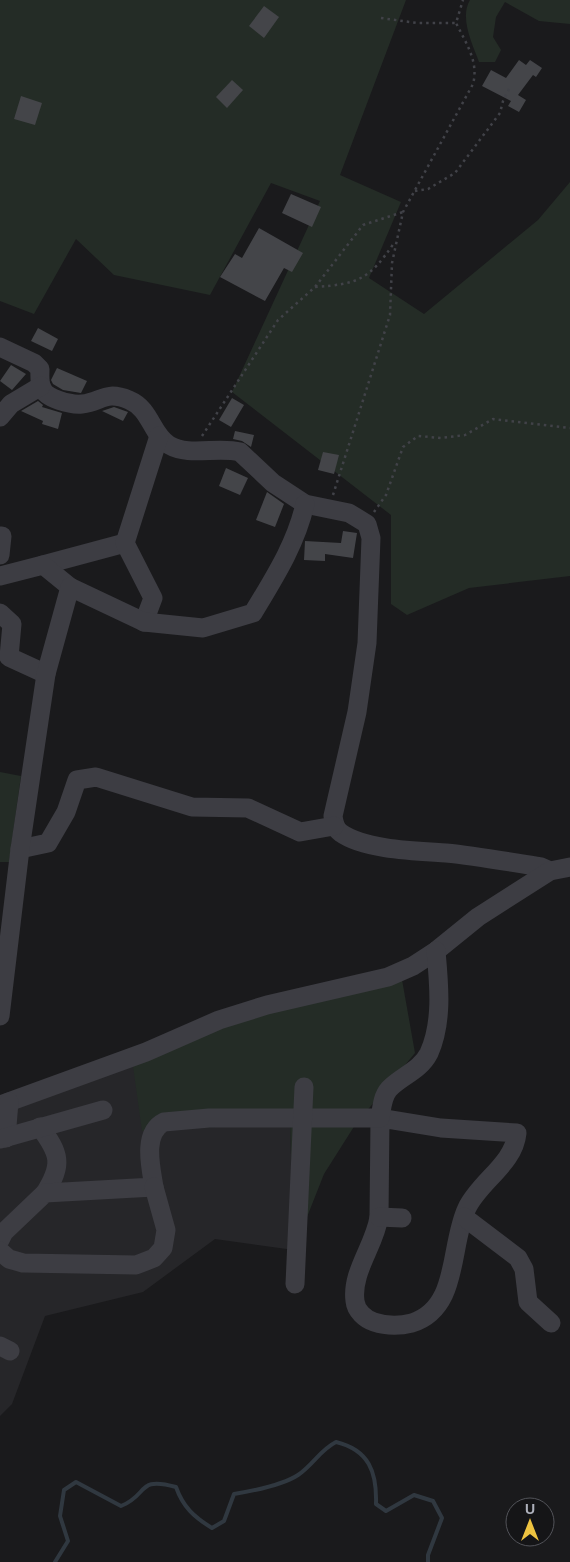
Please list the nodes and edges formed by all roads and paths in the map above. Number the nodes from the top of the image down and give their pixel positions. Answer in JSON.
{"nodes":[{"id":1,"x":463,"y":0,"type":"edge"},
{"id":2,"x":381,"y":18,"type":"dead end"},
{"id":3,"x":456,"y":23,"type":"junction"},
{"id":4,"x":509,"y":89,"type":"dead end"},
{"id":5,"x":415,"y":191,"type":"junction"},
{"id":6,"x":403,"y":212,"type":"junction"},
{"id":7,"x":394,"y":242,"type":"junction"},
{"id":8,"x":315,"y":287,"type":"junction"},
{"id":9,"x":0,"y":347,"type":"edge"},
{"id":10,"x":41,"y":386,"type":"junction"},
{"id":11,"x":0,"y":417,"type":"edge"},
{"id":12,"x":570,"y":428,"type":"edge"},
{"id":13,"x":159,"y":436,"type":"junction"},
{"id":14,"x":193,"y":450,"type":"junction"},
{"id":15,"x":305,"y":504,"type":"junction"},
{"id":16,"x":326,"y":508,"type":"junction"},
{"id":17,"x":367,"y":524,"type":"junction"},
{"id":18,"x":0,"y":536,"type":"edge"},
{"id":19,"x":125,"y":543,"type":"junction"},
{"id":20,"x":0,"y":555,"type":"edge"},
{"id":21,"x":42,"y":565,"type":"junction"},
{"id":22,"x":0,"y":576,"type":"edge"},
{"id":23,"x":70,"y":586,"type":"junction"},
{"id":24,"x":0,"y":613,"type":"edge"},
{"id":25,"x":144,"y":622,"type":"junction"},
{"id":26,"x":46,"y":674,"type":"junction"},
{"id":27,"x":334,"y":826,"type":"junction"},
{"id":28,"x":20,"y":849,"type":"junction"},
{"id":29,"x":570,"y":867,"type":"edge"},
{"id":30,"x":550,"y":872,"type":"junction"},
{"id":31,"x":436,"y":951,"type":"junction"},
{"id":32,"x":0,"y":1016,"type":"edge"},
{"id":33,"x":304,"y":1087,"type":"dead end"},
{"id":34,"x":4,"y":1104,"type":"edge"},
{"id":35,"x":104,"y":1110,"type":"dead end"},
{"id":36,"x":302,"y":1118,"type":"junction"},
{"id":37,"x":380,"y":1118,"type":"junction"},
{"id":38,"x":40,"y":1127,"type":"junction"},
{"id":39,"x":3,"y":1138,"type":"edge"},
{"id":40,"x":154,"y":1187,"type":"junction"},
{"id":41,"x":45,"y":1193,"type":"junction"},
{"id":42,"x":379,"y":1217,"type":"junction"},
{"id":43,"x":464,"y":1217,"type":"junction"},
{"id":44,"x":402,"y":1218,"type":"dead end"},
{"id":45,"x":1,"y":1235,"type":"edge"},
{"id":46,"x":0,"y":1252,"type":"edge"},
{"id":47,"x":295,"y":1284,"type":"dead end"},
{"id":48,"x":551,"y":1323,"type":"dead end"}],
"edges":[{"from":1,"to":3,"type":"path"},
{"from":2,"to":3,"type":"path"},
{"from":3,"to":5,"type":"path"},
{"from":4,"to":5,"type":"path"},
{"from":5,"to":6,"type":"path"},
{"from":6,"to":7,"type":"path"},
{"from":6,"to":8,"type":"path"},
{"from":7,"to":8,"type":"path"},
{"from":7,"to":16,"type":"path"},
{"from":8,"to":14,"type":"path"},
{"from":9,"to":10,"type":"street"},
{"from":10,"to":11,"type":"street"},
{"from":10,"to":13,"type":"street"},
{"from":12,"to":17,"type":"path"},
{"from":13,"to":14,"type":"street"},
{"from":13,"to":19,"type":"street"},
{"from":14,"to":15,"type":"street"},
{"from":15,"to":16,"type":"street"},
{"from":15,"to":25,"type":"street"},
{"from":16,"to":17,"type":"street"},
{"from":17,"to":27,"type":"street"},
{"from":18,"to":20,"type":"street"},
{"from":19,"to":21,"type":"street"},
{"from":19,"to":25,"type":"street"},
{"from":21,"to":22,"type":"street"},
{"from":21,"to":23,"type":"street"},
{"from":23,"to":25,"type":"street"},
{"from":23,"to":26,"type":"street"},
{"from":24,"to":26,"type":"street"},
{"from":26,"to":28,"type":"street"},
{"from":27,"to":28,"type":"street"},
{"from":27,"to":30,"type":"street"},
{"from":28,"to":32,"type":"street"},
{"from":29,"to":30,"type":"street"},
{"from":30,"to":31,"type":"street"},
{"from":31,"to":34,"type":"street"},
{"from":31,"to":37,"type":"street"},
{"from":33,"to":36,"type":"street"},
{"from":34,"to":39,"type":"street"},
{"from":35,"to":38,"type":"street"},
{"from":36,"to":37,"type":"street"},
{"from":36,"to":40,"type":"street"},
{"from":36,"to":47,"type":"street"},
{"from":37,"to":42,"type":"street"},
{"from":37,"to":43,"type":"street"},
{"from":38,"to":39,"type":"street"},
{"from":38,"to":41,"type":"street"},
{"from":40,"to":41,"type":"street"},
{"from":40,"to":46,"type":"street"},
{"from":41,"to":45,"type":"street"},
{"from":42,"to":43,"type":"street"},
{"from":42,"to":44,"type":"street"},
{"from":43,"to":48,"type":"street"}]}
